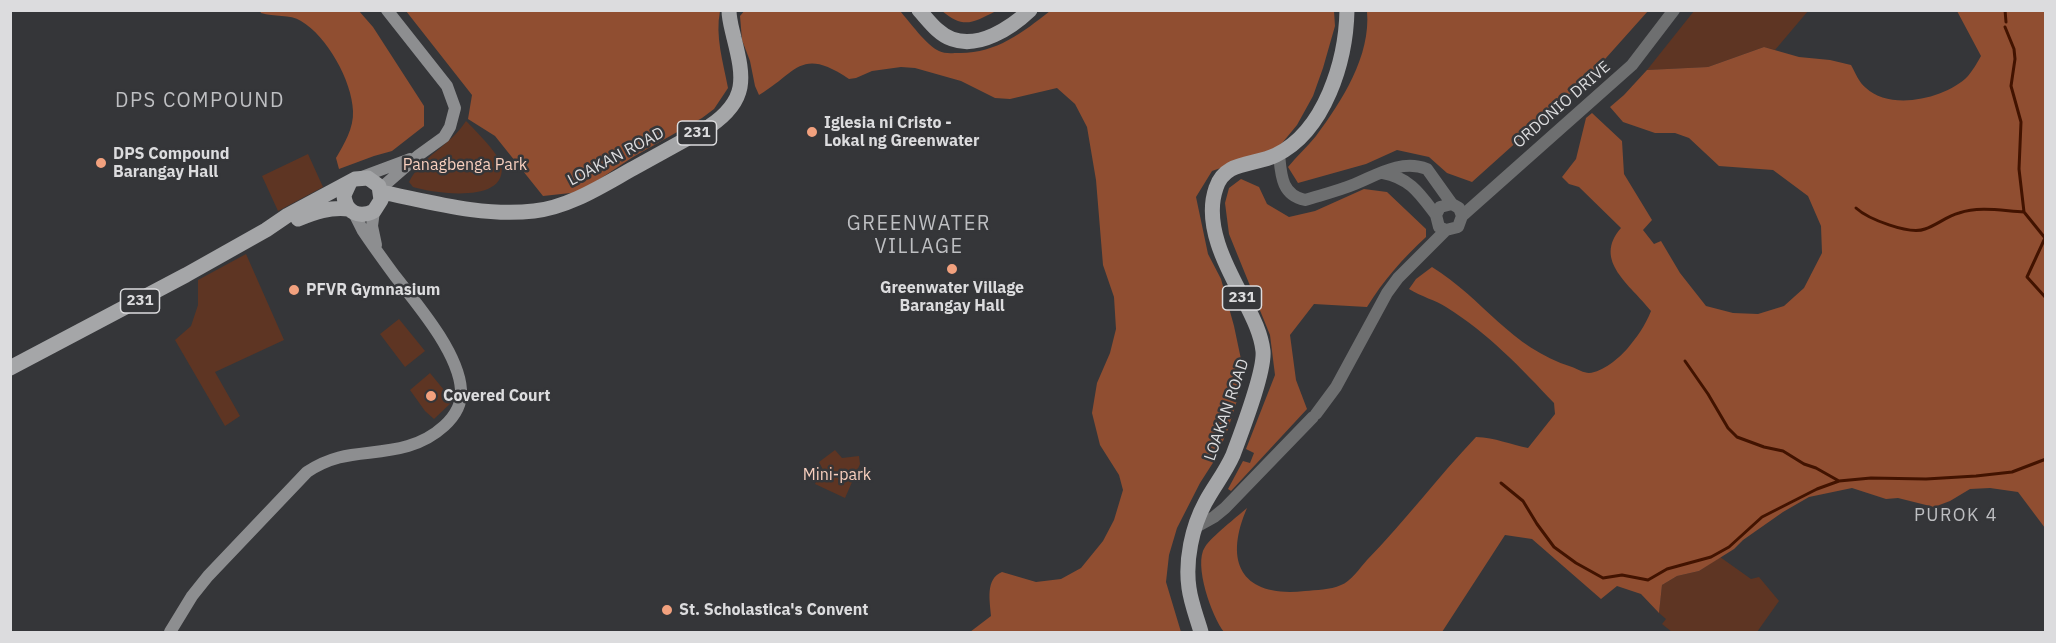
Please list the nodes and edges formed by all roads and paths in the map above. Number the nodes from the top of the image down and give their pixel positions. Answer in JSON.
{"nodes":[{"id":1,"x":387,"y":10,"type":"edge"},
{"id":2,"x":729,"y":10,"type":"edge"},
{"id":3,"x":920,"y":10,"type":"edge"},
{"id":4,"x":1030,"y":10,"type":"edge"},
{"id":5,"x":1347,"y":10,"type":"edge"},
{"id":6,"x":1674,"y":10,"type":"edge"},
{"id":7,"x":1279,"y":154,"type":"junction"},
{"id":8,"x":419,"y":155,"type":"junction"},
{"id":9,"x":1379,"y":172,"type":"junction"},
{"id":10,"x":354,"y":180,"type":"junction"},
{"id":11,"x":379,"y":199,"type":"junction"},
{"id":12,"x":1452,"y":204,"type":"junction"},
{"id":13,"x":351,"y":211,"type":"junction"},
{"id":14,"x":1436,"y":215,"type":"junction"},
{"id":15,"x":1462,"y":216,"type":"junction"},
{"id":16,"x":266,"y":230,"type":"junction"},
{"id":17,"x":1446,"y":230,"type":"junction"},
{"id":18,"x":377,"y":249,"type":"junction"},
{"id":19,"x":10,"y":368,"type":"edge"},
{"id":20,"x":1196,"y":527,"type":"junction"},
{"id":21,"x":170,"y":632,"type":"edge"},
{"id":22,"x":1201,"y":633,"type":"edge"}],
"edges":[{"from":1,"to":8,"type":"main road"},
{"from":2,"to":11,"type":"main road","name":"LOAKAN ROAD","number":"231"},
{"from":3,"to":4,"type":"main road"},
{"from":5,"to":7,"type":"main road","name":"LOAKAN ROAD","number":"231"},
{"from":6,"to":15,"type":"street","name":"ORDONIO DRIVE"},
{"from":7,"to":9,"type":"street"},
{"from":7,"to":20,"type":"main road","name":"LOAKAN ROAD","number":"231"},
{"from":8,"to":10,"type":"main road"},
{"from":8,"to":11,"type":"main road"},
{"from":9,"to":12,"type":"street"},
{"from":9,"to":14,"type":"street"},
{"from":10,"to":11,"type":"main road","number":"231"},
{"from":10,"to":13,"type":"main road"},
{"from":10,"to":16,"type":"main road","number":"231"},
{"from":11,"to":13,"type":"main road","number":"231"},
{"from":11,"to":18,"type":"main road"},
{"from":12,"to":14,"type":"street"},
{"from":12,"to":15,"type":"street"},
{"from":13,"to":16,"type":"main road","number":"231"},
{"from":13,"to":18,"type":"main road"},
{"from":14,"to":17,"type":"street"},
{"from":15,"to":17,"type":"street","name":"ORDONIO DRIVE"},
{"from":16,"to":19,"type":"main road","number":"231"},
{"from":17,"to":20,"type":"street","name":"ORDONIO DRIVE"},
{"from":18,"to":21,"type":"main road"},
{"from":20,"to":22,"type":"main road","name":"LOAKAN ROAD","number":"231"}]}
